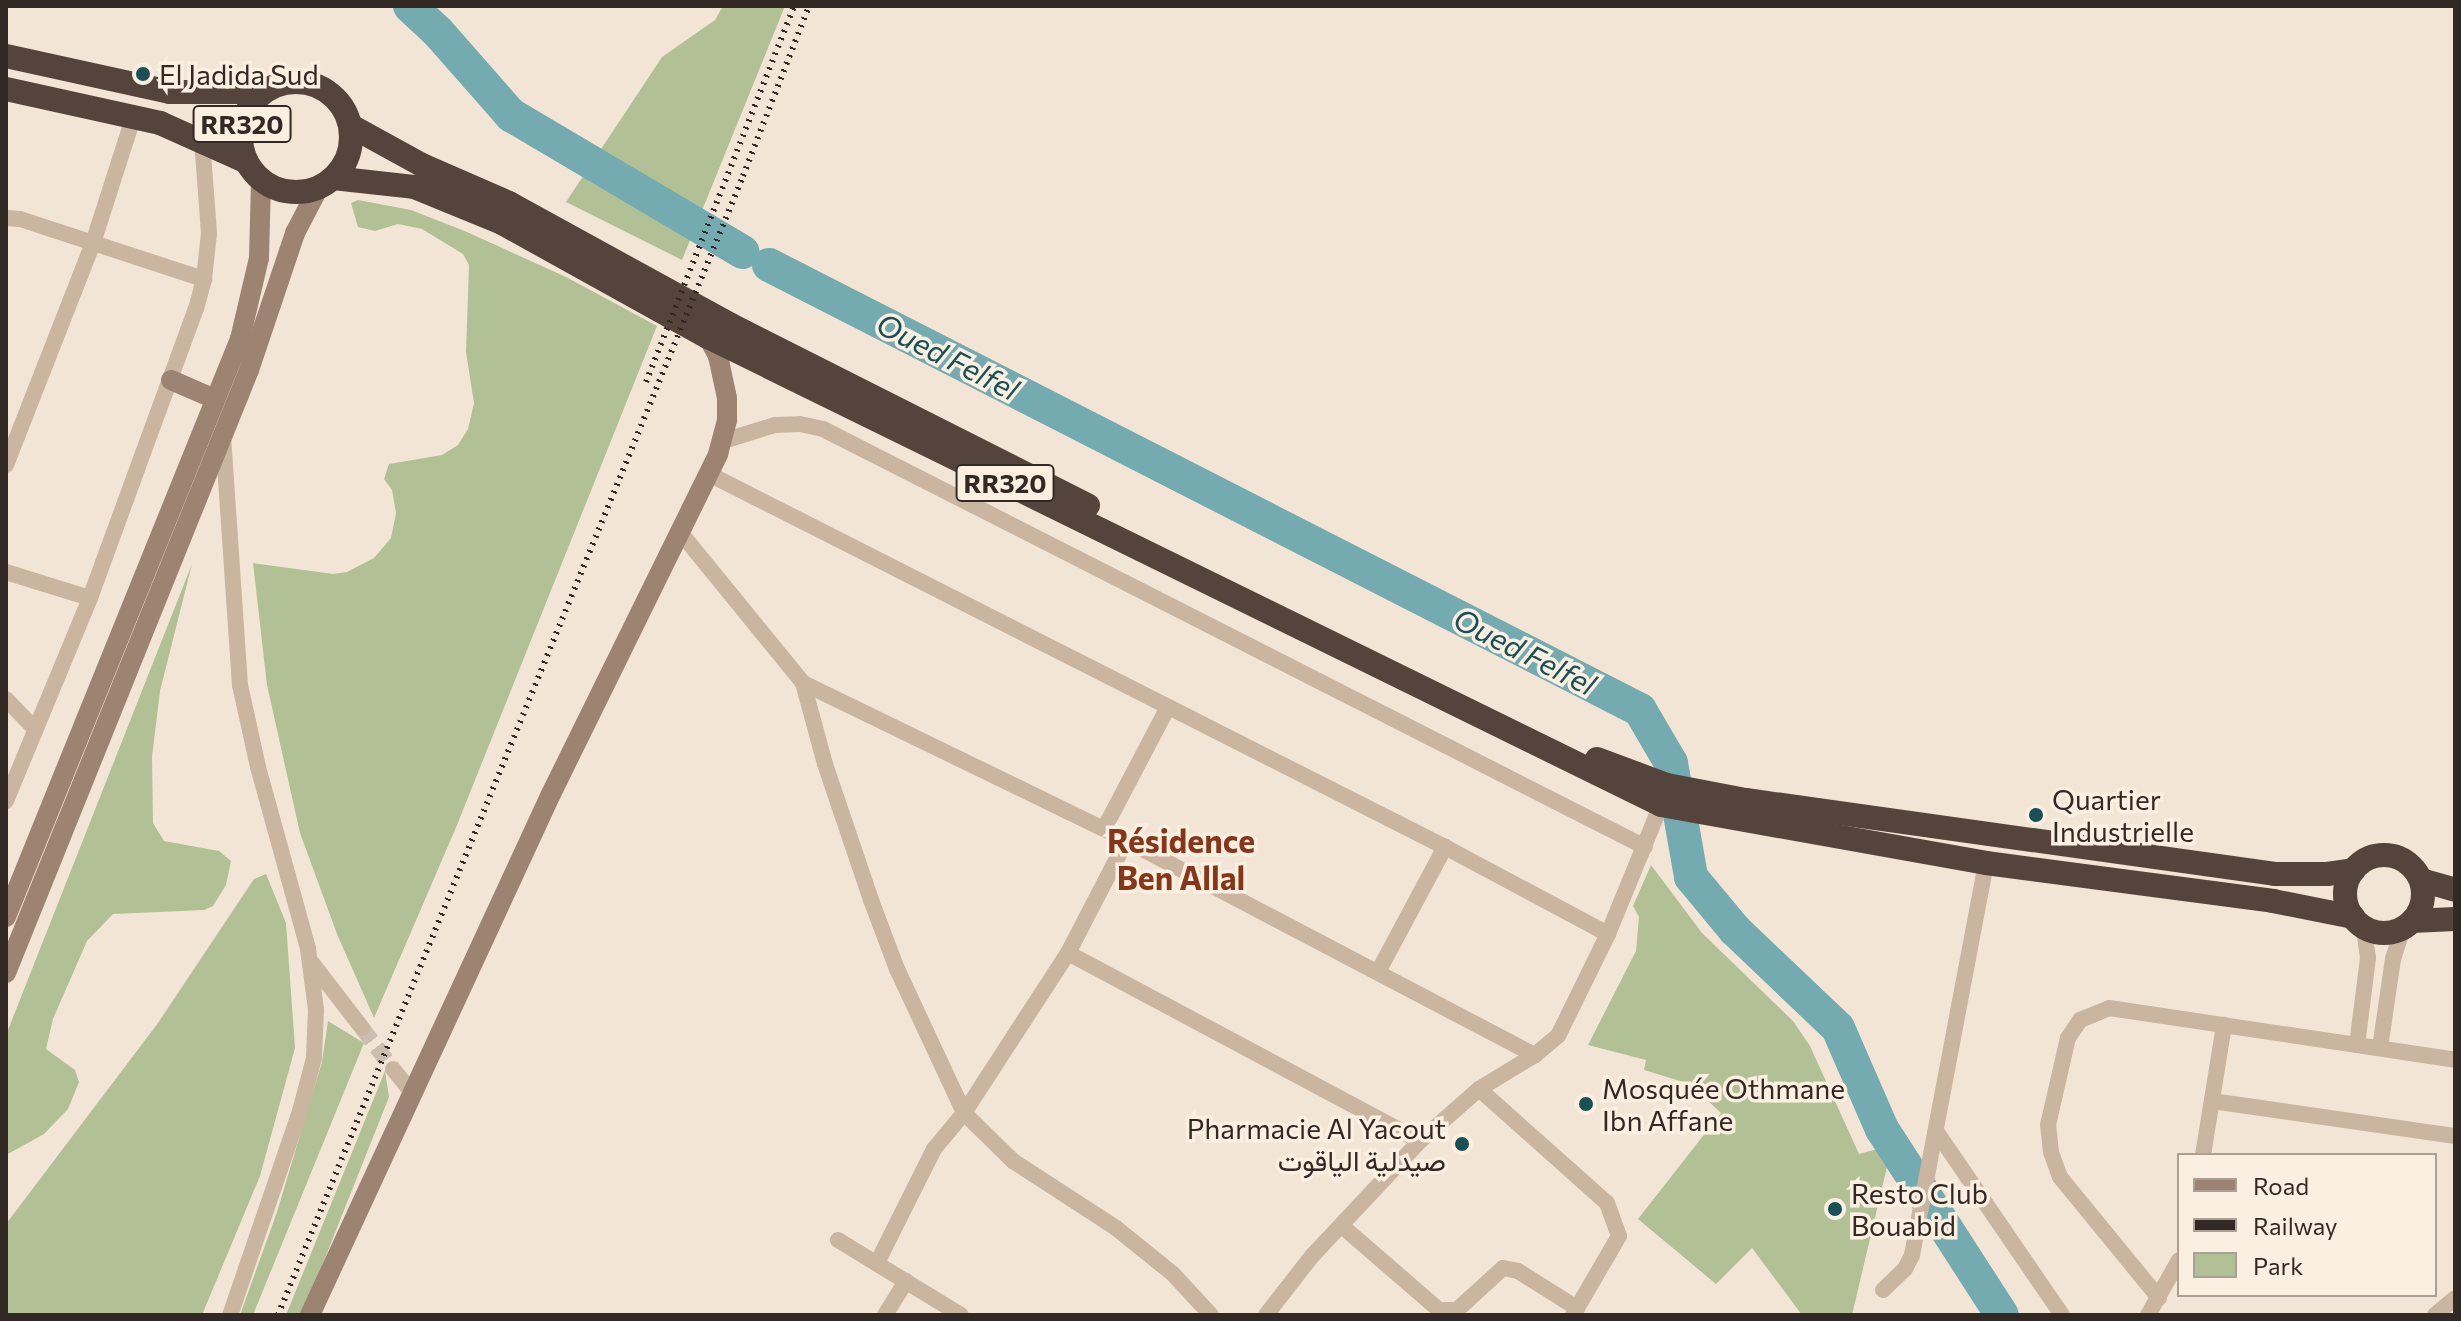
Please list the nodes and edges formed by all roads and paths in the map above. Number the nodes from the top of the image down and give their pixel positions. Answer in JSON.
{"nodes":[{"id":1,"x":6,"y":56,"type":"edge"},
{"id":2,"x":6,"y":89,"type":"edge"},
{"id":3,"x":263,"y":92,"type":"junction"},
{"id":4,"x":134,"y":115,"type":"junction"},
{"id":5,"x":351,"y":126,"type":"junction"},
{"id":6,"x":202,"y":139,"type":"junction"},
{"id":7,"x":254,"y":171,"type":"junction"},
{"id":8,"x":326,"y":182,"type":"junction"},
{"id":9,"x":6,"y":218,"type":"edge"},
{"id":10,"x":93,"y":243,"type":"junction"},
{"id":11,"x":204,"y":279,"type":"junction"},
{"id":12,"x":708,"y":337,"type":"junction"},
{"id":13,"x":171,"y":380,"type":"junction"},
{"id":14,"x":215,"y":399,"type":"junction"},
{"id":15,"x":223,"y":436,"type":"junction"},
{"id":16,"x":723,"y":441,"type":"junction"},
{"id":17,"x":6,"y":465,"type":"edge"},
{"id":18,"x":709,"y":474,"type":"junction"},
{"id":19,"x":680,"y":532,"type":"junction"},
{"id":20,"x":6,"y":572,"type":"edge"},
{"id":21,"x":90,"y":598,"type":"junction"},
{"id":22,"x":803,"y":683,"type":"junction"},
{"id":23,"x":6,"y":699,"type":"edge"},
{"id":24,"x":1167,"y":709,"type":"junction"},
{"id":25,"x":35,"y":729,"type":"junction"},
{"id":26,"x":1674,"y":800,"type":"junction"},
{"id":27,"x":6,"y":801,"type":"edge"},
{"id":28,"x":1104,"y":829,"type":"junction"},
{"id":29,"x":1126,"y":841,"type":"junction"},
{"id":30,"x":1445,"y":847,"type":"junction"},
{"id":31,"x":1645,"y":847,"type":"junction"},
{"id":32,"x":1986,"y":863,"type":"junction"},
{"id":33,"x":2354,"y":870,"type":"junction"},
{"id":34,"x":2421,"y":880,"type":"junction"},
{"id":35,"x":2455,"y":890,"type":"edge"},
{"id":36,"x":6,"y":917,"type":"edge"},
{"id":37,"x":2455,"y":919,"type":"edge"},
{"id":38,"x":2358,"y":922,"type":"junction"},
{"id":39,"x":2408,"y":925,"type":"junction"},
{"id":40,"x":1608,"y":934,"type":"junction"},
{"id":41,"x":1068,"y":953,"type":"junction"},
{"id":42,"x":311,"y":962,"type":"junction"},
{"id":43,"x":1379,"y":970,"type":"junction"},
{"id":44,"x":6,"y":973,"type":"edge"},
{"id":45,"x":2224,"y":1025,"type":"junction"},
{"id":46,"x":362,"y":1028,"type":"tunnel mouth"},
{"id":47,"x":2357,"y":1045,"type":"junction"},
{"id":48,"x":2380,"y":1048,"type":"junction"},
{"id":49,"x":1535,"y":1055,"type":"junction"},
{"id":50,"x":2455,"y":1060,"type":"edge"},
{"id":51,"x":393,"y":1069,"type":"tunnel mouth"},
{"id":52,"x":1479,"y":1089,"type":"junction"},
{"id":53,"x":411,"y":1091,"type":"junction"},
{"id":54,"x":2212,"y":1101,"type":"junction"},
{"id":55,"x":964,"y":1113,"type":"junction"},
{"id":56,"x":1936,"y":1131,"type":"junction"},
{"id":57,"x":2455,"y":1136,"type":"edge"},
{"id":58,"x":1420,"y":1141,"type":"junction"},
{"id":59,"x":2203,"y":1153,"type":"edge"},
{"id":60,"x":1342,"y":1226,"type":"junction"},
{"id":61,"x":838,"y":1240,"type":"dead end"},
{"id":62,"x":877,"y":1263,"type":"junction"},
{"id":63,"x":2177,"y":1264,"type":"edge"},
{"id":64,"x":906,"y":1281,"type":"junction"},
{"id":65,"x":1883,"y":1290,"type":"dead end"},
{"id":66,"x":2159,"y":1298,"type":"junction"},
{"id":67,"x":2455,"y":1298,"type":"edge"},
{"id":68,"x":1575,"y":1312,"type":"edge"},
{"id":69,"x":230,"y":1315,"type":"edge"},
{"id":70,"x":310,"y":1315,"type":"edge"},
{"id":71,"x":885,"y":1315,"type":"edge"},
{"id":72,"x":961,"y":1315,"type":"edge"},
{"id":73,"x":1211,"y":1315,"type":"edge"},
{"id":74,"x":1266,"y":1315,"type":"edge"},
{"id":75,"x":2062,"y":1315,"type":"edge"},
{"id":76,"x":2148,"y":1315,"type":"edge"},
{"id":77,"x":2435,"y":1315,"type":"edge"}],
"edges":[{"from":1,"to":3,"type":"highway","number":"RR320"},
{"from":2,"to":4,"type":"highway","number":"RR320"},
{"from":3,"to":5,"type":"highway","number":"RR320"},
{"from":3,"to":7,"type":"highway","number":"RR320"},
{"from":4,"to":6,"type":"highway","number":"RR320"},
{"from":4,"to":10,"type":"street"},
{"from":5,"to":8,"type":"highway"},
{"from":5,"to":26,"type":"highway","number":"RR320"},
{"from":6,"to":7,"type":"highway","number":"RR320"},
{"from":6,"to":11,"type":"street"},
{"from":7,"to":8,"type":"highway","number":"RR320"},
{"from":7,"to":14,"type":"main road"},
{"from":8,"to":12,"type":"highway","number":"RR320"},
{"from":8,"to":15,"type":"main road"},
{"from":9,"to":10,"type":"street"},
{"from":10,"to":11,"type":"street"},
{"from":10,"to":17,"type":"street"},
{"from":11,"to":13,"type":"street"},
{"from":12,"to":16,"type":"main road"},
{"from":12,"to":26,"type":"highway","number":"RR320"},
{"from":13,"to":14,"type":"main road"},
{"from":13,"to":21,"type":"street"},
{"from":14,"to":36,"type":"main road"},
{"from":15,"to":42,"type":"street"},
{"from":15,"to":44,"type":"main road"},
{"from":16,"to":18,"type":"main road"},
{"from":16,"to":31,"type":"street"},
{"from":18,"to":19,"type":"main road"},
{"from":18,"to":24,"type":"street"},
{"from":19,"to":22,"type":"street"},
{"from":19,"to":53,"type":"main road"},
{"from":20,"to":21,"type":"street"},
{"from":21,"to":25,"type":"street"},
{"from":22,"to":28,"type":"street"},
{"from":22,"to":55,"type":"street"},
{"from":23,"to":25,"type":"street"},
{"from":24,"to":28,"type":"street"},
{"from":24,"to":30,"type":"street"},
{"from":25,"to":27,"type":"street"},
{"from":26,"to":31,"type":"street"},
{"from":26,"to":32,"type":"highway","number":"RR320"},
{"from":26,"to":33,"type":"highway","number":"RR320"},
{"from":28,"to":29,"type":"street"},
{"from":29,"to":41,"type":"street"},
{"from":29,"to":43,"type":"street"},
{"from":30,"to":40,"type":"street"},
{"from":30,"to":43,"type":"street"},
{"from":31,"to":40,"type":"street"},
{"from":32,"to":38,"type":"highway","number":"RR320"},
{"from":32,"to":56,"type":"street"},
{"from":33,"to":34,"type":"highway","number":"RR320"},
{"from":33,"to":38,"type":"highway"},
{"from":34,"to":35,"type":"highway","number":"RR320"},
{"from":34,"to":39,"type":"highway"},
{"from":37,"to":39,"type":"highway","number":"RR320"},
{"from":38,"to":39,"type":"highway","number":"RR320"},
{"from":38,"to":47,"type":"street"},
{"from":39,"to":48,"type":"street"},
{"from":40,"to":49,"type":"street"},
{"from":41,"to":55,"type":"street"},
{"from":41,"to":58,"type":"street"},
{"from":42,"to":46,"type":"street"},
{"from":42,"to":69,"type":"street"},
{"from":43,"to":49,"type":"street"},
{"from":45,"to":47,"type":"street"},
{"from":45,"to":54,"type":"street"},
{"from":45,"to":66,"type":"street"},
{"from":47,"to":48,"type":"street"},
{"from":48,"to":50,"type":"street"},
{"from":49,"to":52,"type":"street"},
{"from":51,"to":53,"type":"street"},
{"from":52,"to":58,"type":"street"},
{"from":52,"to":68,"type":"street"},
{"from":53,"to":70,"type":"main road"},
{"from":54,"to":57,"type":"street"},
{"from":54,"to":59,"type":"street"},
{"from":55,"to":62,"type":"street"},
{"from":55,"to":73,"type":"street"},
{"from":56,"to":65,"type":"street"},
{"from":56,"to":75,"type":"street"},
{"from":58,"to":60,"type":"street"},
{"from":60,"to":68,"type":"street"},
{"from":60,"to":74,"type":"street"},
{"from":61,"to":62,"type":"street"},
{"from":62,"to":64,"type":"street"},
{"from":63,"to":66,"type":"street"},
{"from":64,"to":71,"type":"street"},
{"from":64,"to":72,"type":"street"},
{"from":66,"to":76,"type":"street"},
{"from":67,"to":77,"type":"street"}]}
